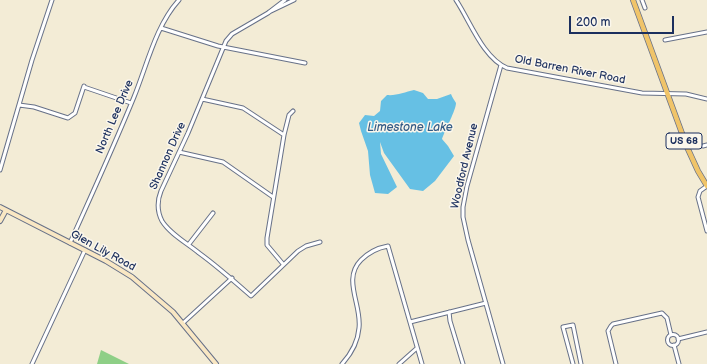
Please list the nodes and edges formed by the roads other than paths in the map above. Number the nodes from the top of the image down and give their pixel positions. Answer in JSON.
{"nodes":[{"id":1,"x":52,"y":0,"type":"edge"},
{"id":2,"x":179,"y":0,"type":"edge"},
{"id":3,"x":285,"y":0,"type":"edge"},
{"id":4,"x":294,"y":0,"type":"edge"},
{"id":5,"x":456,"y":0,"type":"edge"},
{"id":6,"x":633,"y":0,"type":"edge"},
{"id":7,"x":642,"y":0,"type":"edge"},
{"id":8,"x":645,"y":8,"type":"dead end"},
{"id":9,"x":268,"y":12,"type":"junction"},
{"id":10,"x":161,"y":28,"type":"junction"},
{"id":11,"x":707,"y":32,"type":"edge"},
{"id":12,"x":665,"y":40,"type":"dead end"},
{"id":13,"x":222,"y":47,"type":"junction"},
{"id":14,"x":305,"y":63,"type":"dead end"},
{"id":15,"x":500,"y":65,"type":"junction"},
{"id":16,"x":667,"y":94,"type":"junction"},
{"id":17,"x":202,"y":99,"type":"junction"},
{"id":18,"x":707,"y":99,"type":"edge"},
{"id":19,"x":131,"y":103,"type":"junction"},
{"id":20,"x":19,"y":104,"type":"junction"},
{"id":21,"x":293,"y":111,"type":"dead end"},
{"id":22,"x":284,"y":135,"type":"junction"},
{"id":23,"x":707,"y":145,"type":"edge"},
{"id":24,"x":703,"y":146,"type":"dead end"},
{"id":25,"x":179,"y":152,"type":"junction"},
{"id":26,"x":0,"y":170,"type":"edge"},
{"id":27,"x":707,"y":186,"type":"edge"},
{"id":28,"x":273,"y":197,"type":"junction"},
{"id":29,"x":0,"y":207,"type":"edge"},
{"id":30,"x":6,"y":210,"type":"junction"},
{"id":31,"x":213,"y":213,"type":"dead end"},
{"id":32,"x":0,"y":221,"type":"edge"},
{"id":33,"x":707,"y":231,"type":"edge"},
{"id":34,"x":320,"y":242,"type":"dead end"},
{"id":35,"x":70,"y":243,"type":"junction"},
{"id":36,"x":189,"y":244,"type":"junction"},
{"id":37,"x":85,"y":250,"type":"junction"},
{"id":38,"x":283,"y":264,"type":"junction"},
{"id":39,"x":232,"y":278,"type":"junction"},
{"id":40,"x":486,"y":303,"type":"junction"},
{"id":41,"x":449,"y":312,"type":"junction"},
{"id":42,"x":410,"y":322,"type":"junction"},
{"id":43,"x":183,"y":323,"type":"junction"},
{"id":44,"x":707,"y":332,"type":"edge"},
{"id":45,"x":671,"y":335,"type":"junction"},
{"id":46,"x":678,"y":339,"type":"junction"},
{"id":47,"x":674,"y":345,"type":"junction"},
{"id":48,"x":417,"y":348,"type":"junction"},
{"id":49,"x":32,"y":364,"type":"edge"},
{"id":50,"x":216,"y":364,"type":"edge"},
{"id":51,"x":342,"y":364,"type":"edge"},
{"id":52,"x":399,"y":364,"type":"edge"},
{"id":53,"x":422,"y":364,"type":"edge"},
{"id":54,"x":463,"y":364,"type":"edge"},
{"id":55,"x":503,"y":364,"type":"edge"},
{"id":56,"x":573,"y":364,"type":"edge"},
{"id":57,"x":581,"y":364,"type":"edge"},
{"id":58,"x":616,"y":364,"type":"edge"},
{"id":59,"x":679,"y":364,"type":"edge"}],
"edges":[{"from":1,"to":20,"type":"street"},
{"from":2,"to":10,"type":"street","name":"North Lee Drive"},
{"from":3,"to":9,"type":"street","name":"Shannon Drive"},
{"from":4,"to":9,"type":"street","name":"Shannon Drive"},
{"from":5,"to":15,"type":"street","name":"Old Barren River Road"},
{"from":6,"to":16,"type":"main road","number":"US 68"},
{"from":7,"to":8,"type":"street"},
{"from":9,"to":13,"type":"street","name":"Shannon Drive"},
{"from":10,"to":13,"type":"street"},
{"from":10,"to":19,"type":"street","name":"North Lee Drive"},
{"from":11,"to":12,"type":"street"},
{"from":13,"to":14,"type":"street"},
{"from":13,"to":17,"type":"street","name":"Shannon Drive"},
{"from":15,"to":16,"type":"street","name":"Old Barren River Road"},
{"from":15,"to":40,"type":"street","name":"Woodford Avenue"},
{"from":16,"to":18,"type":"street","name":"Old Barren River Road"},
{"from":16,"to":27,"type":"main road","number":"US 68"},
{"from":17,"to":22,"type":"street"},
{"from":17,"to":25,"type":"street","name":"Shannon Drive"},
{"from":19,"to":20,"type":"street"},
{"from":19,"to":35,"type":"street","name":"North Lee Drive"},
{"from":20,"to":26,"type":"street"},
{"from":21,"to":22,"type":"street"},
{"from":22,"to":28,"type":"street"},
{"from":23,"to":24,"type":"street"},
{"from":25,"to":28,"type":"street"},
{"from":25,"to":36,"type":"street","name":"Shannon Drive"},
{"from":27,"to":33,"type":"street"},
{"from":28,"to":38,"type":"street"},
{"from":29,"to":30,"type":"street","name":"Glen Lily Road"},
{"from":30,"to":32,"type":"street"},
{"from":30,"to":35,"type":"street","name":"Glen Lily Road"},
{"from":31,"to":36,"type":"street"},
{"from":34,"to":38,"type":"street"},
{"from":35,"to":37,"type":"street","name":"Glen Lily Road"},
{"from":36,"to":39,"type":"street","name":"Shannon Drive"},
{"from":37,"to":43,"type":"street","name":"Glen Lily Road"},
{"from":37,"to":49,"type":"street"},
{"from":38,"to":39,"type":"street","name":"Shannon Drive"},
{"from":39,"to":43,"type":"street"},
{"from":40,"to":41,"type":"street"},
{"from":40,"to":55,"type":"street","name":"Woodford Avenue"},
{"from":41,"to":42,"type":"street"},
{"from":41,"to":54,"type":"street"},
{"from":42,"to":48,"type":"street"},
{"from":42,"to":51,"type":"street"},
{"from":43,"to":50,"type":"street","name":"Glen Lily Road"},
{"from":44,"to":46,"type":"street"},
{"from":45,"to":46,"type":"street"},
{"from":45,"to":47,"type":"street"},
{"from":45,"to":58,"type":"street"},
{"from":46,"to":47,"type":"street"},
{"from":47,"to":59,"type":"street"},
{"from":48,"to":52,"type":"street"},
{"from":48,"to":53,"type":"street"},
{"from":56,"to":57,"type":"street"}]}
